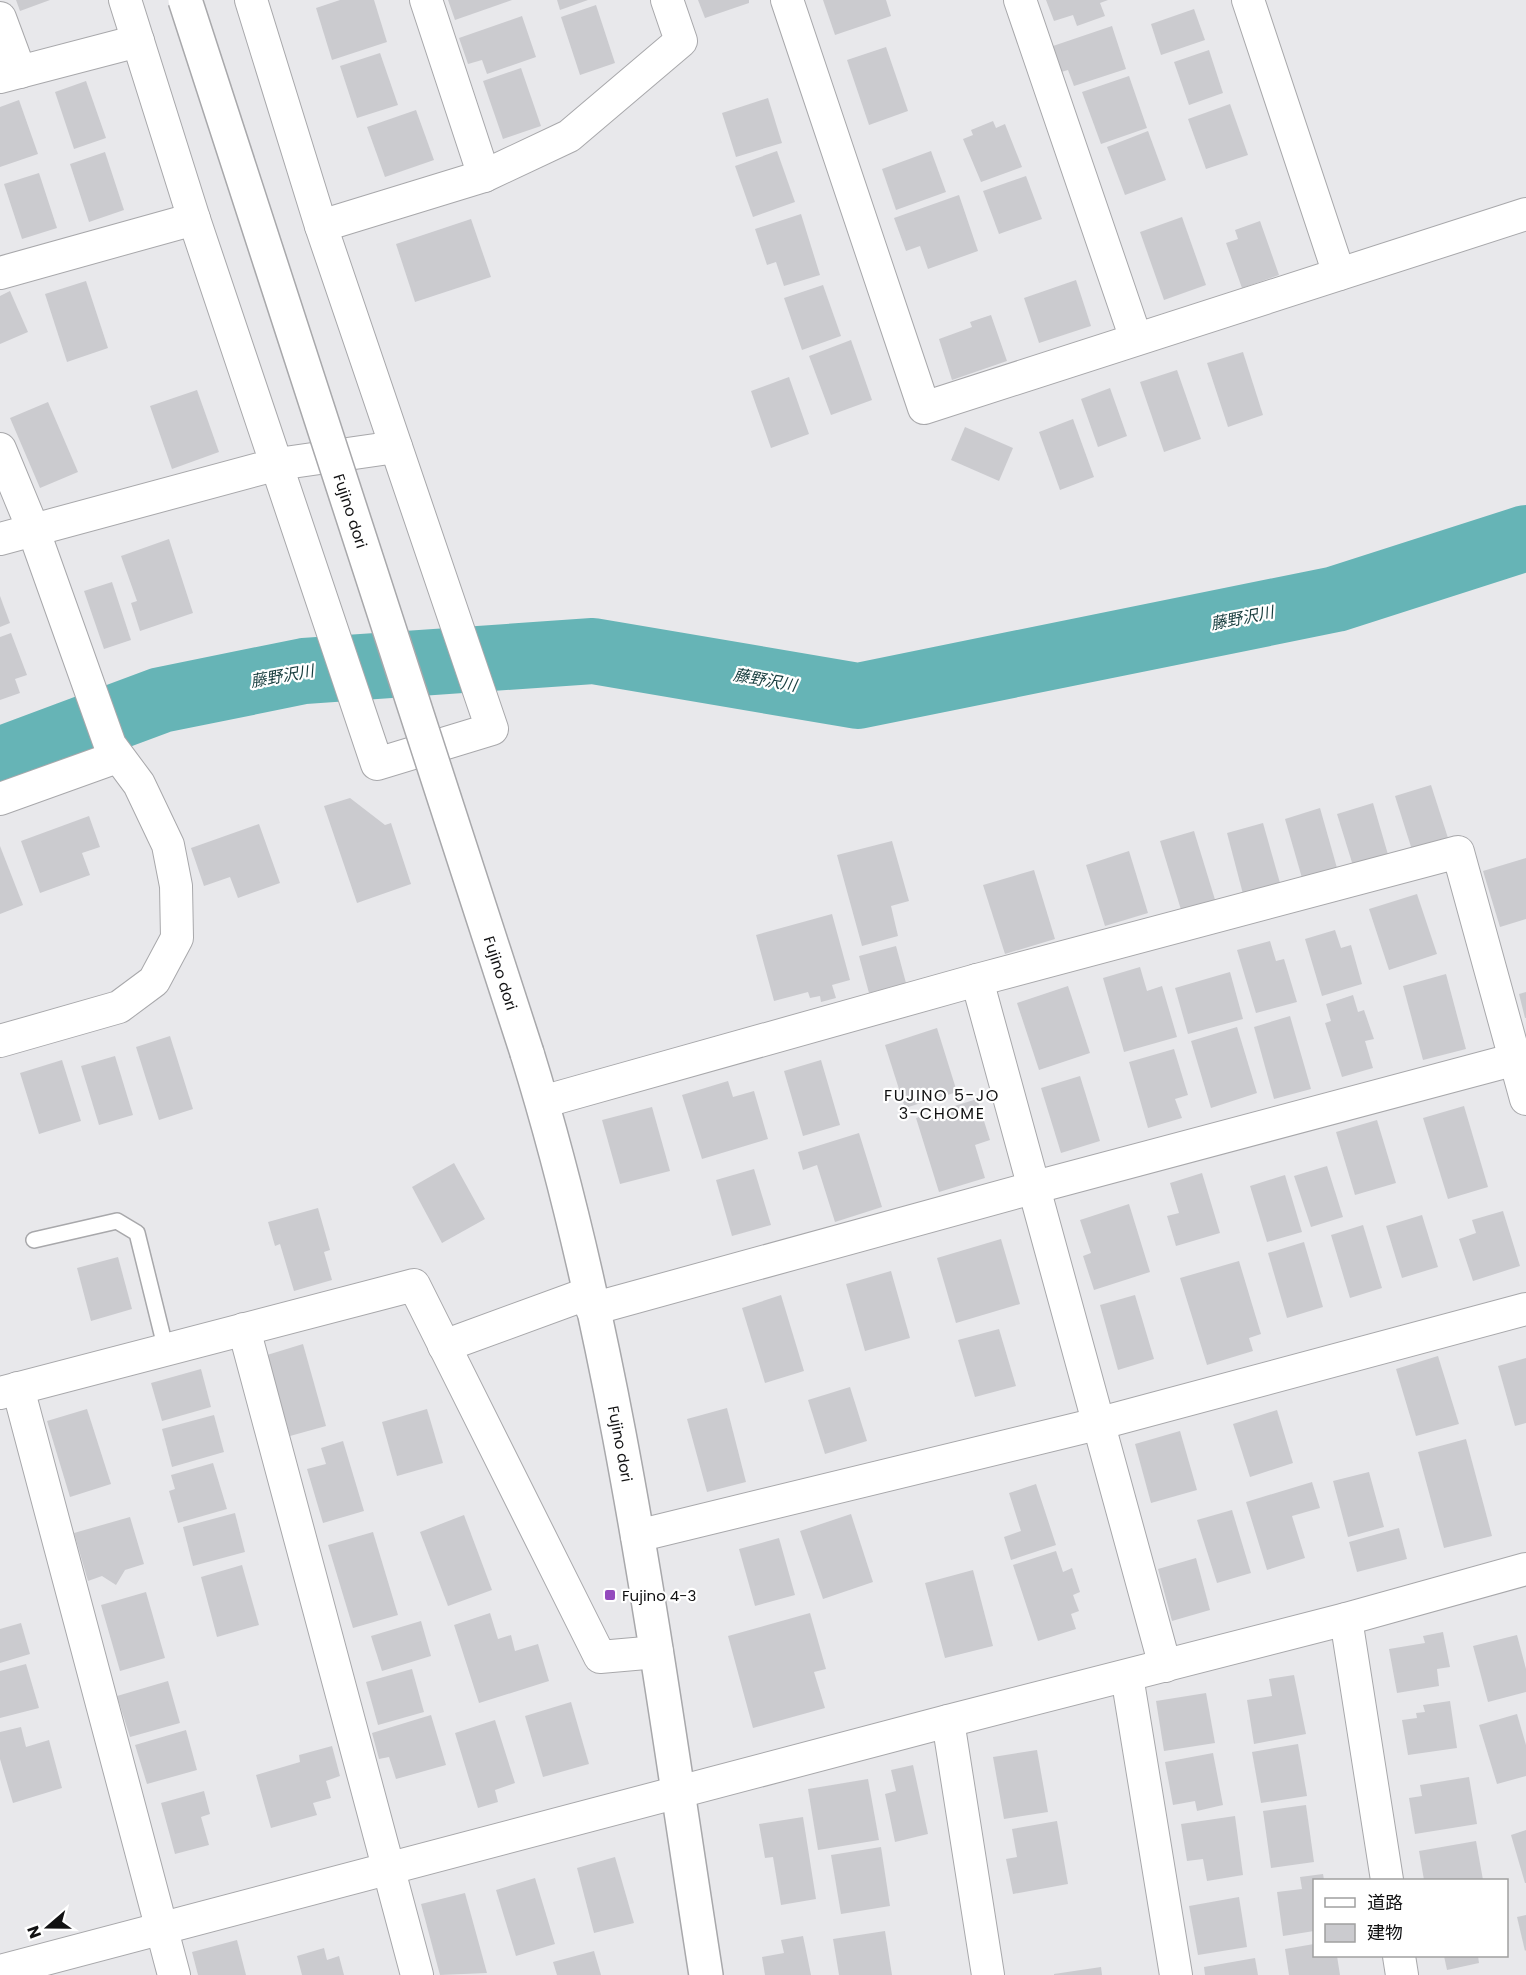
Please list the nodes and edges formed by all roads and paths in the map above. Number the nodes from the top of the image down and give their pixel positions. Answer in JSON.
{"nodes":[{"id":1,"x":124,"y":0,"type":"edge"},
{"id":2,"x":186,"y":0,"type":"edge"},
{"id":3,"x":251,"y":0,"type":"edge"},
{"id":4,"x":426,"y":0,"type":"edge"},
{"id":5,"x":666,"y":0,"type":"edge"},
{"id":6,"x":787,"y":0,"type":"edge"},
{"id":7,"x":1020,"y":0,"type":"edge"},
{"id":8,"x":1248,"y":0,"type":"edge"},
{"id":9,"x":0,"y":18,"type":"edge"},
{"id":10,"x":138,"y":41,"type":"junction"},
{"id":11,"x":10,"y":75,"type":"edge"},
{"id":12,"x":484,"y":176,"type":"junction"},
{"id":13,"x":1526,"y":214,"type":"edge"},
{"id":14,"x":194,"y":219,"type":"junction"},
{"id":15,"x":321,"y":226,"type":"junction"},
{"id":16,"x":0,"y":273,"type":"edge"},
{"id":17,"x":1339,"y":274,"type":"junction"},
{"id":18,"x":1136,"y":339,"type":"junction"},
{"id":19,"x":396,"y":447,"type":"junction"},
{"id":20,"x":0,"y":449,"type":"edge"},
{"id":21,"x":278,"y":464,"type":"junction"},
{"id":22,"x":33,"y":530,"type":"junction"},
{"id":23,"x":0,"y":539,"type":"edge"},
{"id":24,"x":114,"y":751,"type":"junction"},
{"id":25,"x":0,"y":799,"type":"edge"},
{"id":26,"x":977,"y":980,"type":"junction"},
{"id":27,"x":0,"y":1041,"type":"edge"},
{"id":28,"x":1516,"y":1059,"type":"junction"},
{"id":29,"x":1526,"y":1099,"type":"edge"},
{"id":30,"x":542,"y":1102,"type":"junction"},
{"id":31,"x":1032,"y":1188,"type":"junction"},
{"id":32,"x":34,"y":1240,"type":"dead end"},
{"id":33,"x":591,"y":1301,"type":"junction"},
{"id":34,"x":1526,"y":1309,"type":"edge"},
{"id":35,"x":244,"y":1329,"type":"junction"},
{"id":36,"x":444,"y":1346,"type":"junction"},
{"id":37,"x":166,"y":1350,"type":"junction"},
{"id":38,"x":9,"y":1390,"type":"edge"},
{"id":39,"x":1097,"y":1424,"type":"junction"},
{"id":40,"x":637,"y":1536,"type":"junction"},
{"id":41,"x":1526,"y":1569,"type":"edge"},
{"id":42,"x":1346,"y":1619,"type":"junction"},
{"id":43,"x":657,"y":1652,"type":"junction"},
{"id":44,"x":1165,"y":1666,"type":"junction"},
{"id":45,"x":1127,"y":1676,"type":"junction"},
{"id":46,"x":948,"y":1721,"type":"junction"},
{"id":47,"x":678,"y":1794,"type":"junction"},
{"id":48,"x":390,"y":1870,"type":"junction"},
{"id":49,"x":1387,"y":1879,"type":"edge"},
{"id":50,"x":162,"y":1930,"type":"junction"},
{"id":51,"x":1399,"y":1957,"type":"edge"},
{"id":52,"x":0,"y":1971,"type":"edge"},
{"id":53,"x":174,"y":1975,"type":"edge"},
{"id":54,"x":417,"y":1975,"type":"edge"},
{"id":55,"x":706,"y":1975,"type":"edge"},
{"id":56,"x":988,"y":1975,"type":"edge"},
{"id":57,"x":1176,"y":1975,"type":"edge"},
{"id":58,"x":1402,"y":1975,"type":"edge"}],
"edges":[{"from":1,"to":10,"type":"street"},
{"from":2,"to":30,"type":"street","name":"Fujino dori","bridge":true},
{"from":3,"to":15,"type":"street"},
{"from":4,"to":12,"type":"street"},
{"from":5,"to":12,"type":"street"},
{"from":6,"to":18,"type":"street"},
{"from":7,"to":18,"type":"street"},
{"from":8,"to":17,"type":"street"},
{"from":9,"to":11,"type":"street"},
{"from":10,"to":11,"type":"street"},
{"from":10,"to":14,"type":"street"},
{"from":12,"to":15,"type":"street"},
{"from":13,"to":17,"type":"street"},
{"from":14,"to":16,"type":"street"},
{"from":14,"to":21,"type":"street"},
{"from":15,"to":19,"type":"street"},
{"from":17,"to":18,"type":"street"},
{"from":19,"to":21,"type":"street"},
{"from":19,"to":21,"type":"street"},
{"from":20,"to":22,"type":"street"},
{"from":21,"to":22,"type":"street"},
{"from":22,"to":23,"type":"street"},
{"from":22,"to":24,"type":"street"},
{"from":24,"to":25,"type":"street"},
{"from":24,"to":27,"type":"street"},
{"from":26,"to":28,"type":"street"},
{"from":26,"to":30,"type":"street"},
{"from":26,"to":31,"type":"street"},
{"from":28,"to":29,"type":"street"},
{"from":28,"to":31,"type":"street"},
{"from":30,"to":33,"type":"street","name":"Fujino dori"},
{"from":31,"to":33,"type":"street"},
{"from":31,"to":39,"type":"street"},
{"from":32,"to":37,"type":"lane"},
{"from":33,"to":36,"type":"street"},
{"from":33,"to":40,"type":"street","name":"Fujino dori"},
{"from":34,"to":39,"type":"street"},
{"from":35,"to":36,"type":"street"},
{"from":35,"to":37,"type":"street"},
{"from":35,"to":48,"type":"street"},
{"from":36,"to":43,"type":"street"},
{"from":37,"to":38,"type":"street"},
{"from":38,"to":50,"type":"street"},
{"from":39,"to":40,"type":"street"},
{"from":39,"to":44,"type":"street"},
{"from":40,"to":43,"type":"street","name":"Fujino dori"},
{"from":41,"to":42,"type":"street"},
{"from":42,"to":44,"type":"street"},
{"from":42,"to":49,"type":"street"},
{"from":43,"to":47,"type":"street","name":"Fujino dori"},
{"from":44,"to":45,"type":"street"},
{"from":45,"to":46,"type":"street"},
{"from":45,"to":57,"type":"street"},
{"from":46,"to":47,"type":"street"},
{"from":46,"to":56,"type":"street"},
{"from":47,"to":48,"type":"street"},
{"from":47,"to":55,"type":"street","name":"Fujino dori"},
{"from":48,"to":50,"type":"street"},
{"from":48,"to":54,"type":"street"},
{"from":50,"to":52,"type":"street"},
{"from":50,"to":53,"type":"street"},
{"from":51,"to":58,"type":"street"}]}
